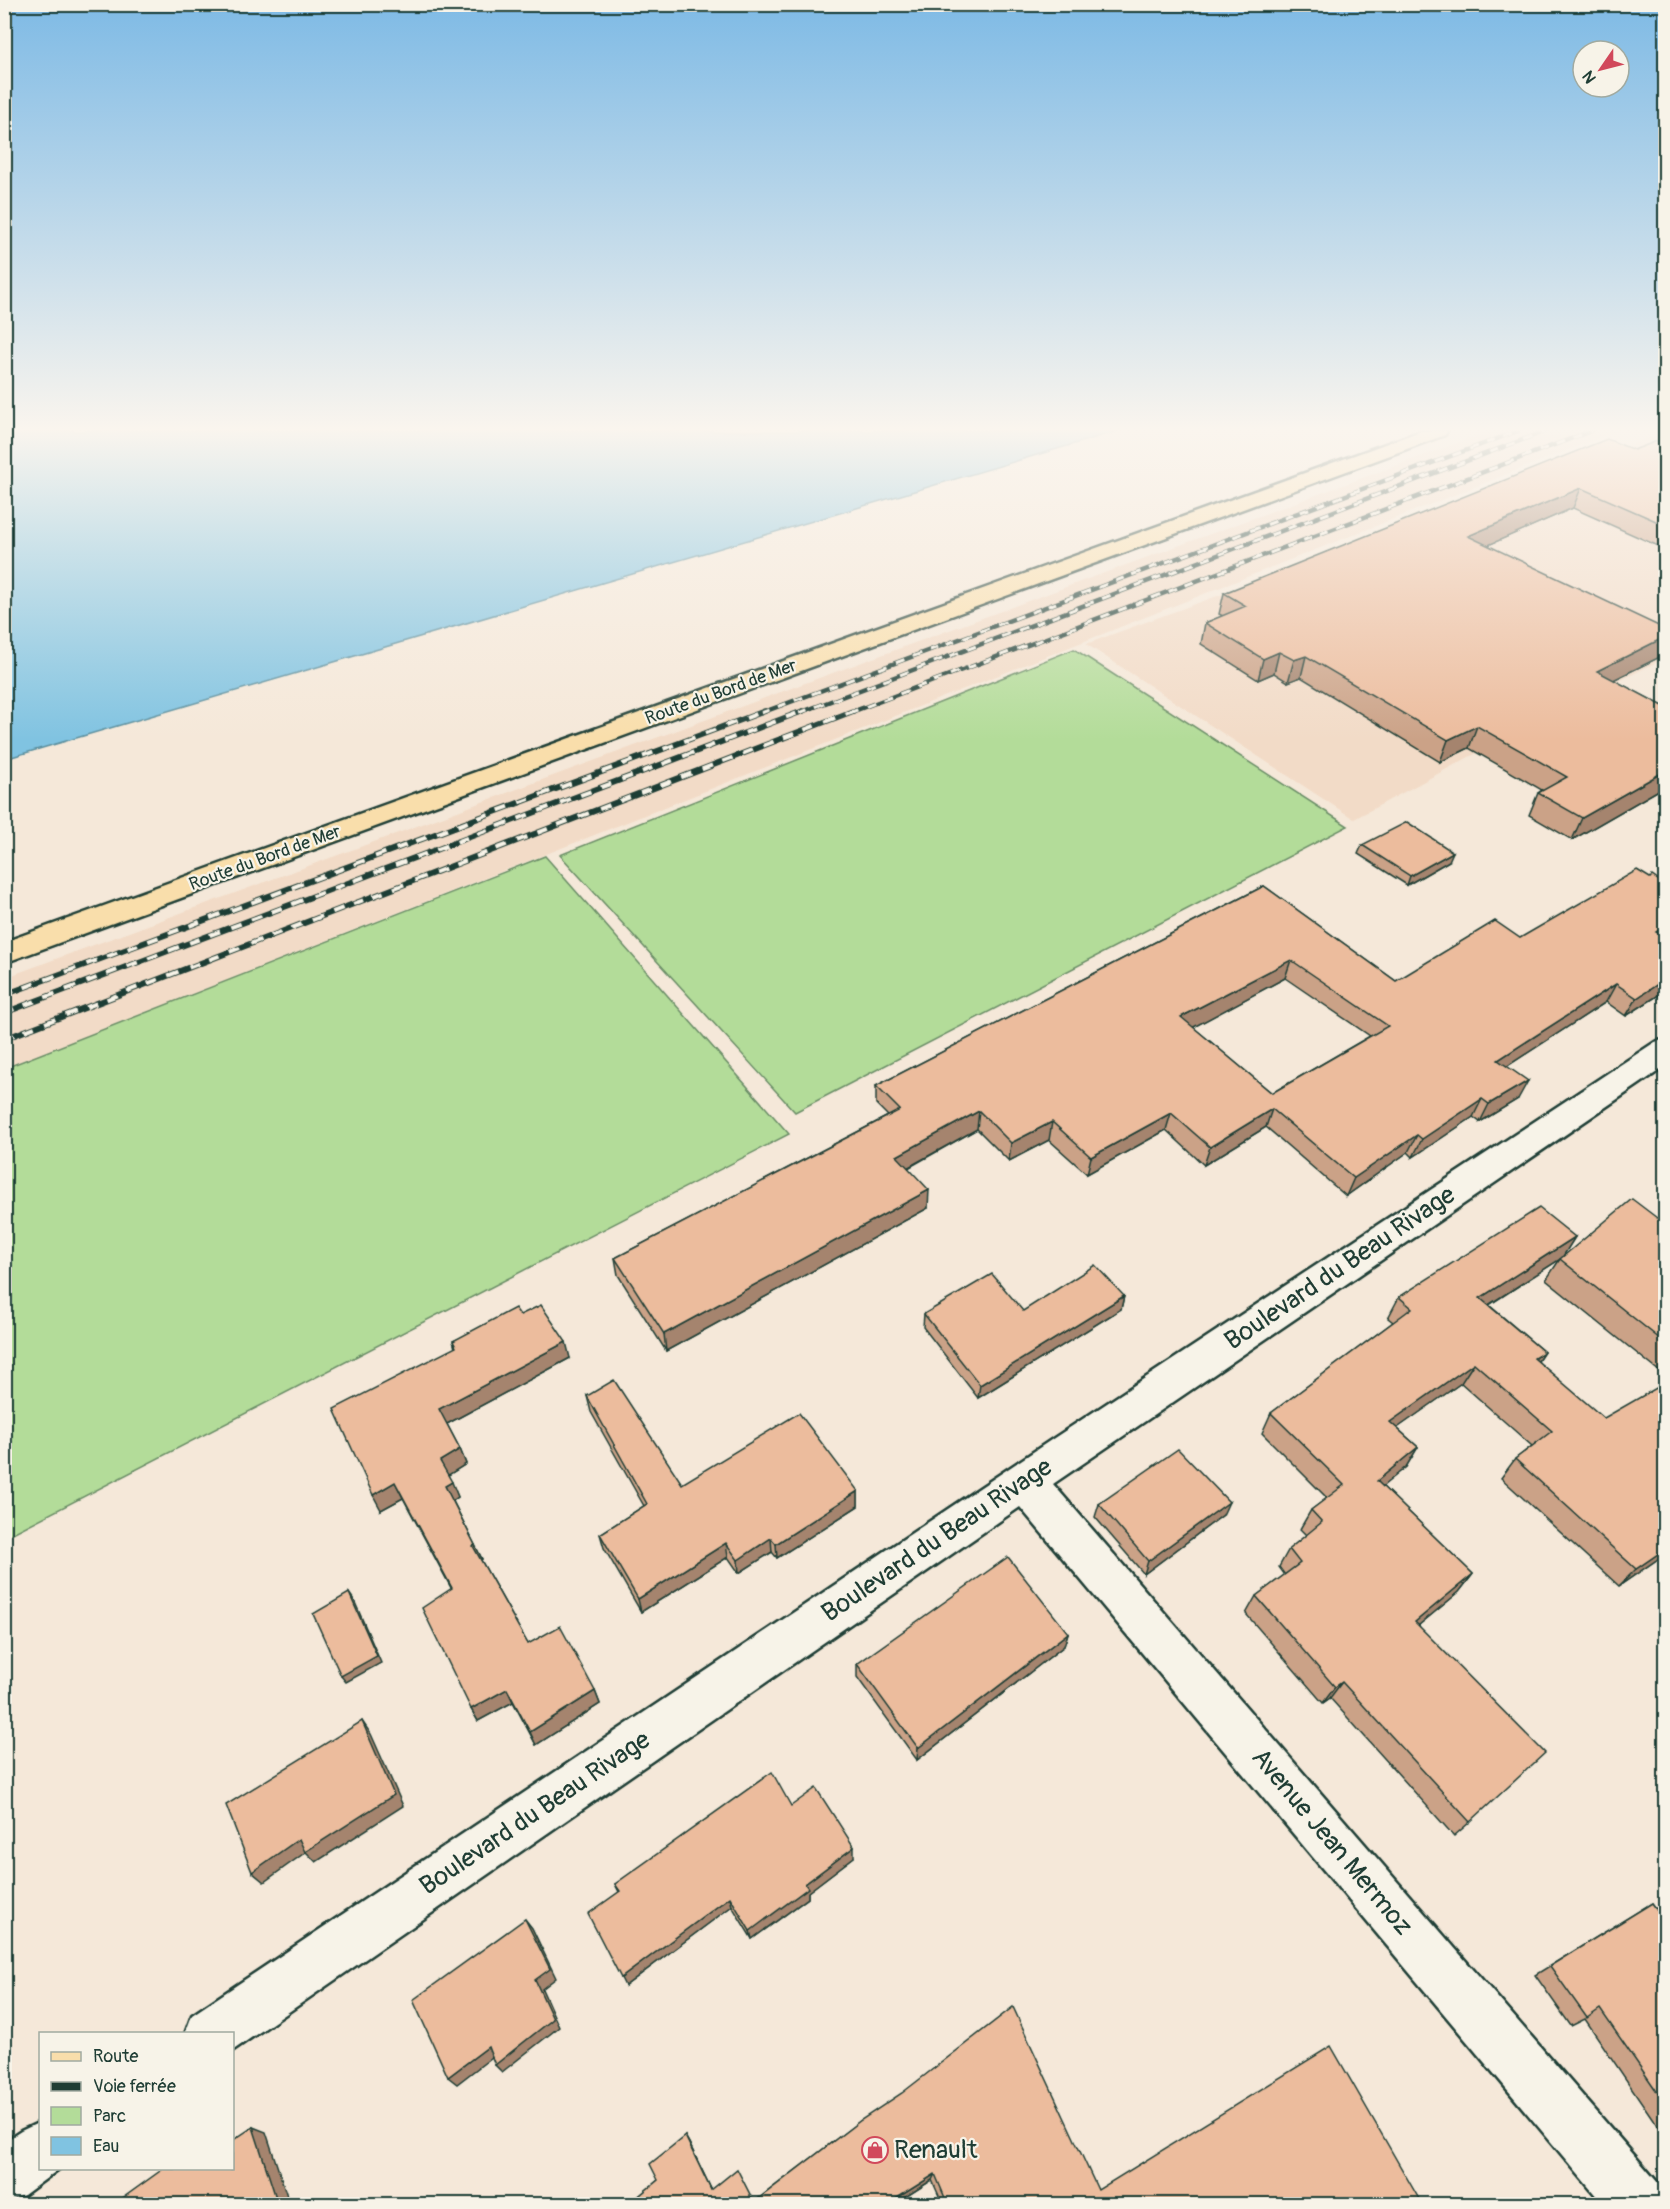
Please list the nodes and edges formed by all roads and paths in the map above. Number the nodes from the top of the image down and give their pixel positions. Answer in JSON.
{"nodes":[{"id":1,"x":1154,"y":534,"type":"edge"},
{"id":2,"x":4,"y":952,"type":"edge"},
{"id":3,"x":1665,"y":1050,"type":"edge"},
{"id":4,"x":1024,"y":1481,"type":"junction"},
{"id":5,"x":214,"y":2032,"type":"edge"},
{"id":6,"x":39,"y":2151,"type":"edge"},
{"id":7,"x":4,"y":2175,"type":"edge"},
{"id":8,"x":1638,"y":2205,"type":"edge"}],
"edges":[{"from":1,"to":2,"type":"main road","name":"Route du Bord de Mer"},
{"from":3,"to":4,"type":"street","name":"Boulevard du Beau Rivage"},
{"from":4,"to":5,"type":"street","name":"Boulevard du Beau Rivage"},
{"from":4,"to":8,"type":"street","name":"Avenue Jean Mermoz"},
{"from":6,"to":7,"type":"street"}]}
